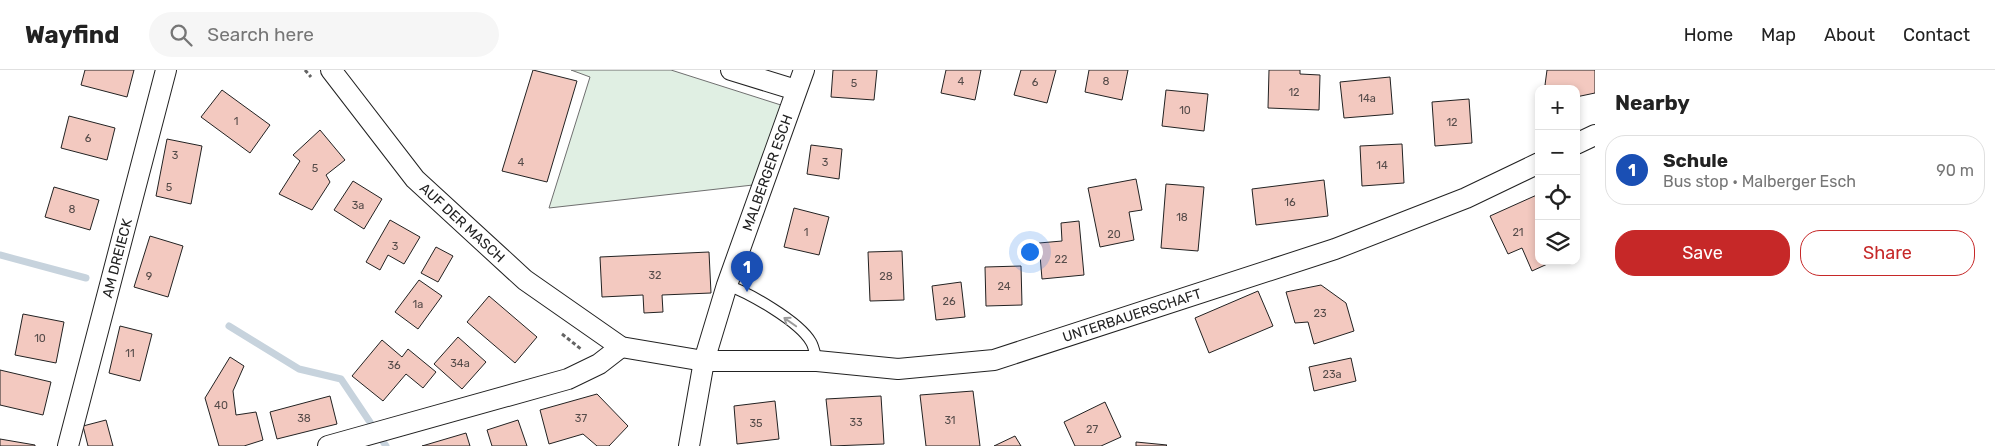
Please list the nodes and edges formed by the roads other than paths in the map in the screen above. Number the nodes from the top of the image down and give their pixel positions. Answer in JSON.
{"nodes":[{"id":1,"x":166,"y":70,"type":"edge"},
{"id":2,"x":331,"y":70,"type":"edge"},
{"id":3,"x":732,"y":70,"type":"edge"},
{"id":4,"x":804,"y":70,"type":"edge"},
{"id":5,"x":796,"y":90,"type":"junction"},
{"id":6,"x":1595,"y":135,"type":"edge"},
{"id":7,"x":1580,"y":142,"type":"edge"},
{"id":8,"x":1535,"y":165,"type":"edge"},
{"id":9,"x":727,"y":285,"type":"junction"},
{"id":10,"x":621,"y":347,"type":"junction"},
{"id":11,"x":817,"y":360,"type":"junction"},
{"id":12,"x":704,"y":361,"type":"junction"},
{"id":13,"x":68,"y":446,"type":"edge"},
{"id":14,"x":328,"y":446,"type":"edge"},
{"id":15,"x":689,"y":446,"type":"edge"}],
"edges":[{"from":1,"to":13,"type":"street","name":"AM DREIECK"},
{"from":2,"to":10,"type":"street","name":"AUF DER MASCH"},
{"from":3,"to":5,"type":"street"},
{"from":4,"to":5,"type":"street","name":"MALBERGER ESCH"},
{"from":5,"to":9,"type":"street","name":"MALBERGER ESCH"},
{"from":6,"to":7,"type":"street"},
{"from":8,"to":11,"type":"street","name":"UNTERBAUERSCHAFT"},
{"from":11,"to":9,"type":"lane","one_way":true},
{"from":9,"to":12,"type":"street","name":"MALBERGER ESCH"},
{"from":10,"to":12,"type":"street","name":"UNTERBAUERSCHAFT"},
{"from":10,"to":14,"type":"street"},
{"from":11,"to":12,"type":"street","name":"UNTERBAUERSCHAFT"},
{"from":12,"to":15,"type":"street","name":"MALBERGER ESCH"}]}
